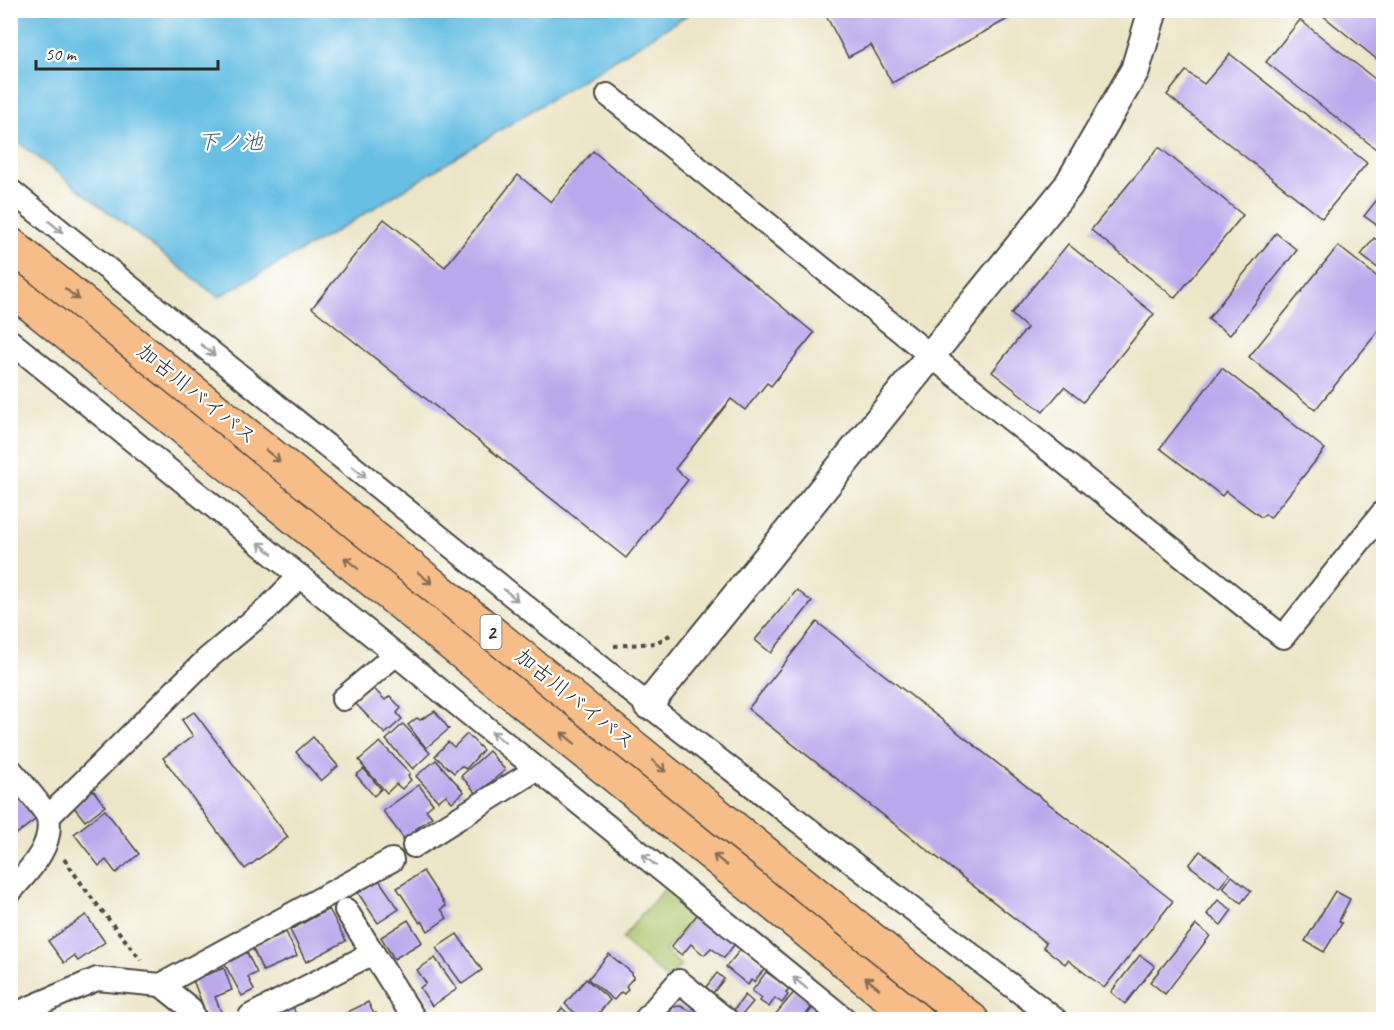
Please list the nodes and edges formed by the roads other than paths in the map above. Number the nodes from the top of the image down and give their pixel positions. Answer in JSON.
{"nodes":[{"id":1,"x":1153,"y":10,"type":"edge"},
{"id":2,"x":608,"y":94,"type":"dead end"},
{"id":3,"x":10,"y":190,"type":"edge"},
{"id":4,"x":10,"y":244,"type":"edge"},
{"id":5,"x":10,"y":288,"type":"edge"},
{"id":6,"x":10,"y":341,"type":"edge"},
{"id":7,"x":930,"y":355,"type":"junction"},
{"id":8,"x":1383,"y":511,"type":"edge"},
{"id":9,"x":300,"y":576,"type":"junction"},
{"id":10,"x":396,"y":654,"type":"junction"},
{"id":11,"x":343,"y":699,"type":"dead end"},
{"id":12,"x":648,"y":705,"type":"junction"},
{"id":13,"x":10,"y":769,"type":"edge"},
{"id":14,"x":537,"y":769,"type":"junction"},
{"id":15,"x":48,"y":827,"type":"junction"},
{"id":16,"x":414,"y":846,"type":"dead end"},
{"id":17,"x":392,"y":860,"type":"dead end"},
{"id":18,"x":10,"y":892,"type":"edge"},
{"id":19,"x":346,"y":910,"type":"dead end"},
{"id":20,"x":373,"y":953,"type":"junction"},
{"id":21,"x":162,"y":985,"type":"junction"},
{"id":22,"x":10,"y":1016,"type":"edge"},
{"id":23,"x":194,"y":1020,"type":"edge"},
{"id":24,"x":251,"y":1020,"type":"edge"},
{"id":25,"x":415,"y":1020,"type":"edge"},
{"id":26,"x":645,"y":1020,"type":"edge"},
{"id":27,"x":727,"y":1020,"type":"edge"},
{"id":28,"x":846,"y":1020,"type":"edge"},
{"id":29,"x":917,"y":1020,"type":"edge"},
{"id":30,"x":972,"y":1020,"type":"edge"},
{"id":31,"x":1056,"y":1020,"type":"edge"}],
"edges":[{"from":1,"to":7,"type":"street"},
{"from":2,"to":7,"type":"street"},
{"from":3,"to":12,"type":"street","one_way":true},
{"from":4,"to":30,"type":"highway","name":"加古川バイパス","number":"2","one_way":true},
{"from":29,"to":5,"type":"highway","name":"加古川バイパス","number":"2","one_way":true},
{"from":9,"to":6,"type":"street","one_way":true},
{"from":7,"to":8,"type":"street"},
{"from":7,"to":12,"type":"street"},
{"from":9,"to":10,"type":"street"},
{"from":9,"to":15,"type":"street"},
{"from":10,"to":11,"type":"street"},
{"from":14,"to":10,"type":"street","one_way":true},
{"from":12,"to":31,"type":"street"},
{"from":13,"to":15,"type":"street"},
{"from":14,"to":16,"type":"street"},
{"from":28,"to":14,"type":"street","one_way":true},
{"from":15,"to":18,"type":"street"},
{"from":17,"to":21,"type":"street"},
{"from":19,"to":20,"type":"street"},
{"from":20,"to":24,"type":"street"},
{"from":20,"to":25,"type":"street"},
{"from":21,"to":22,"type":"street"},
{"from":21,"to":23,"type":"street"},
{"from":26,"to":27,"type":"street"}]}
